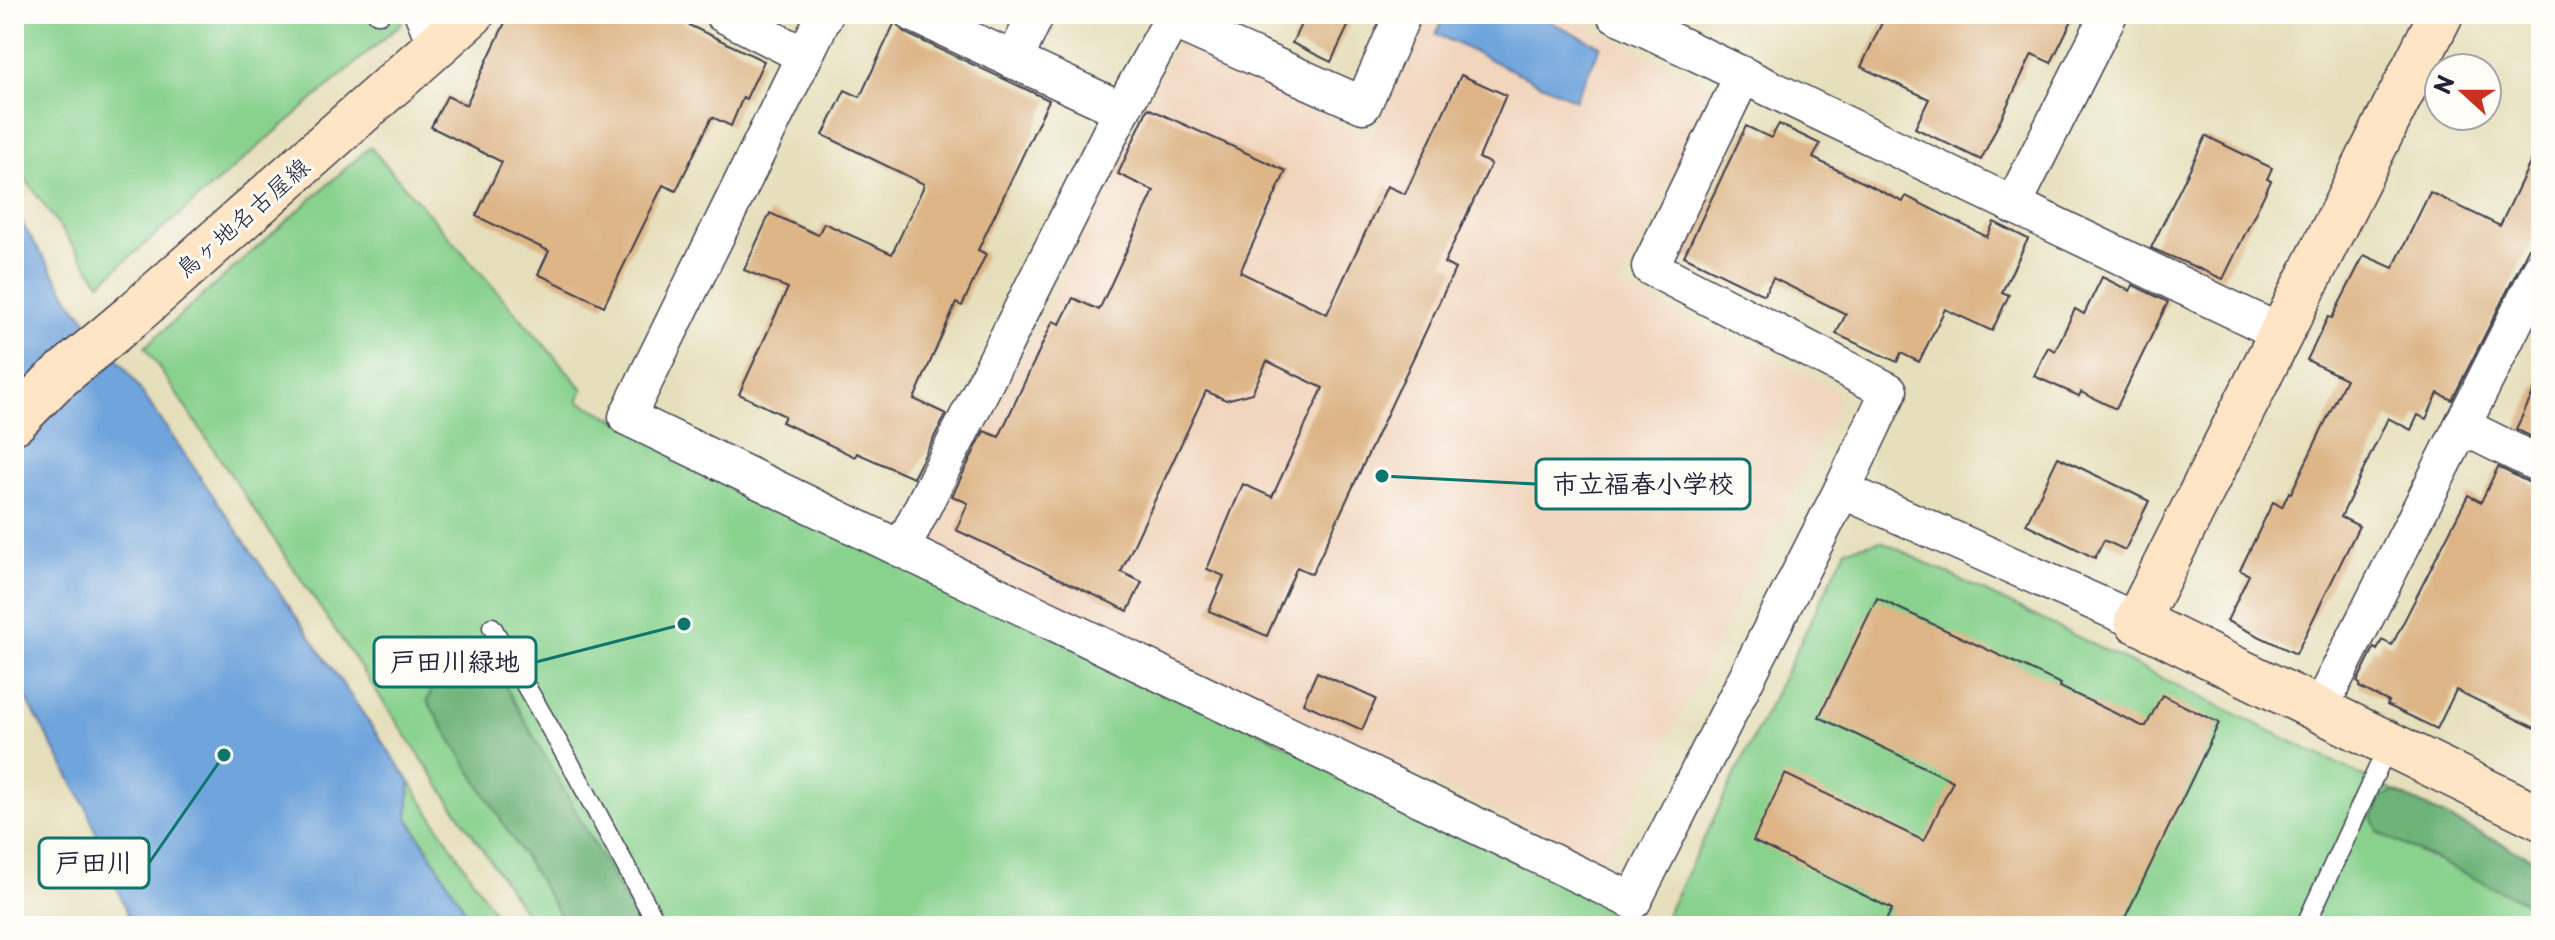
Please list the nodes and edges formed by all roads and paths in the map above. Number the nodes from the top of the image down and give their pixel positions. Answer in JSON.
{"nodes":[{"id":1,"x":472,"y":14,"type":"edge"},
{"id":2,"x":723,"y":14,"type":"edge"},
{"id":3,"x":825,"y":14,"type":"edge"},
{"id":4,"x":914,"y":14,"type":"edge"},
{"id":5,"x":1036,"y":14,"type":"edge"},
{"id":6,"x":1403,"y":14,"type":"edge"},
{"id":7,"x":1615,"y":14,"type":"edge"},
{"id":8,"x":2109,"y":14,"type":"edge"},
{"id":9,"x":2441,"y":14,"type":"edge"},
{"id":10,"x":429,"y":30,"type":"edge"},
{"id":11,"x":803,"y":55,"type":"junction"},
{"id":12,"x":1014,"y":61,"type":"junction"},
{"id":13,"x":1743,"y":75,"type":"junction"},
{"id":14,"x":1122,"y":110,"type":"junction"},
{"id":15,"x":2013,"y":205,"type":"junction"},
{"id":16,"x":2541,"y":269,"type":"edge"},
{"id":17,"x":2281,"y":333,"type":"junction"},
{"id":18,"x":14,"y":422,"type":"edge"},
{"id":19,"x":2462,"y":426,"type":"junction"},
{"id":20,"x":2541,"y":465,"type":"edge"},
{"id":21,"x":1842,"y":490,"type":"junction"},
{"id":22,"x":902,"y":548,"type":"junction"},
{"id":23,"x":2137,"y":621,"type":"junction"},
{"id":24,"x":492,"y":627,"type":"dead end"},
{"id":25,"x":2319,"y":710,"type":"junction"},
{"id":26,"x":2389,"y":744,"type":"junction"},
{"id":27,"x":2541,"y":818,"type":"edge"},
{"id":28,"x":658,"y":926,"type":"edge"},
{"id":29,"x":2305,"y":926,"type":"edge"}],
"edges":[{"from":1,"to":10,"type":"street","name":"鳥ヶ地名古屋線"},
{"from":2,"to":11,"type":"street"},
{"from":3,"to":11,"type":"street"},
{"from":4,"to":12,"type":"street"},
{"from":5,"to":12,"type":"street"},
{"from":6,"to":14,"type":"street"},
{"from":7,"to":13,"type":"street"},
{"from":8,"to":15,"type":"street"},
{"from":9,"to":17,"type":"street"},
{"from":10,"to":18,"type":"street","name":"鳥ヶ地名古屋線"},
{"from":11,"to":22,"type":"street"},
{"from":12,"to":14,"type":"street"},
{"from":13,"to":15,"type":"street"},
{"from":13,"to":21,"type":"street"},
{"from":14,"to":22,"type":"street"},
{"from":15,"to":17,"type":"street"},
{"from":16,"to":19,"type":"street"},
{"from":17,"to":23,"type":"street"},
{"from":19,"to":20,"type":"street"},
{"from":19,"to":25,"type":"street"},
{"from":21,"to":22,"type":"street"},
{"from":21,"to":23,"type":"street"},
{"from":23,"to":25,"type":"street"},
{"from":24,"to":28,"type":"lane"},
{"from":25,"to":26,"type":"street"},
{"from":26,"to":27,"type":"street"},
{"from":26,"to":29,"type":"lane"}]}
